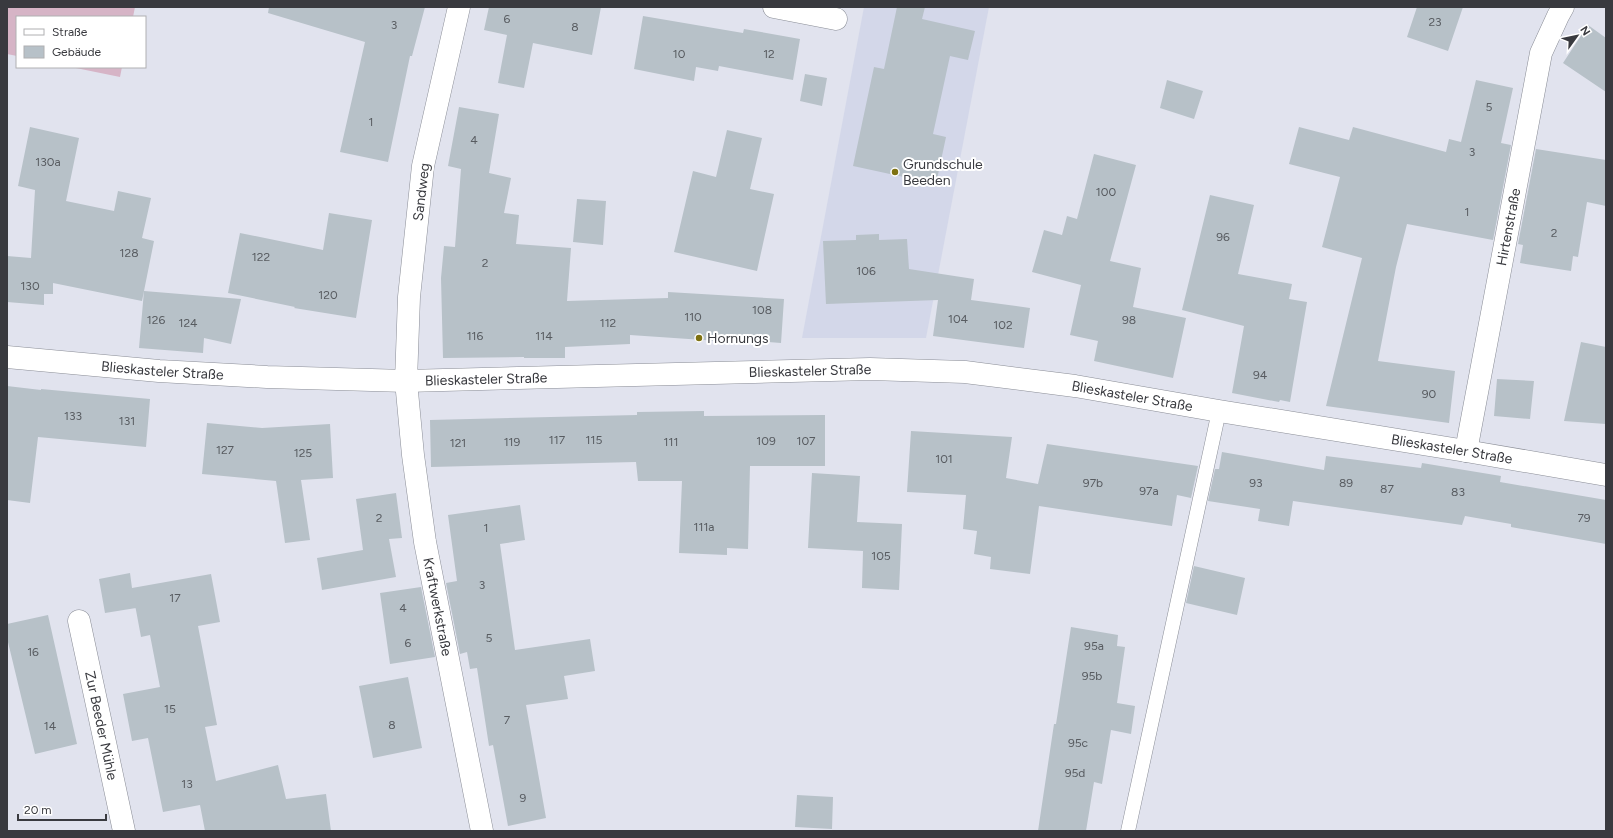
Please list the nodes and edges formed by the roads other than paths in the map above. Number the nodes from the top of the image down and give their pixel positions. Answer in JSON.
{"nodes":[{"id":1,"x":459,"y":7,"type":"edge"},
{"id":2,"x":774,"y":7,"type":"edge"},
{"id":3,"x":1563,"y":7,"type":"edge"},
{"id":4,"x":836,"y":19,"type":"dead end"},
{"id":5,"x":7,"y":357,"type":"edge"},
{"id":6,"x":406,"y":381,"type":"junction"},
{"id":7,"x":1219,"y":411,"type":"junction"},
{"id":8,"x":1466,"y":451,"type":"junction"},
{"id":9,"x":1606,"y":475,"type":"edge"},
{"id":10,"x":79,"y":621,"type":"dead end"},
{"id":11,"x":124,"y":831,"type":"edge"},
{"id":12,"x":482,"y":831,"type":"edge"},
{"id":13,"x":1128,"y":831,"type":"edge"}],
"edges":[{"from":1,"to":6,"type":"street","name":"Sandweg"},
{"from":2,"to":4,"type":"street"},
{"from":3,"to":8,"type":"street","name":"Hirtenstraße"},
{"from":5,"to":6,"type":"street","name":"Blieskasteler Straße"},
{"from":6,"to":7,"type":"street","name":"Blieskasteler Straße"},
{"from":6,"to":12,"type":"street","name":"Kraftwerkstraße"},
{"from":7,"to":8,"type":"street","name":"Blieskasteler Straße"},
{"from":7,"to":13,"type":"lane"},
{"from":8,"to":9,"type":"street","name":"Blieskasteler Straße"},
{"from":10,"to":11,"type":"street","name":"Zur Beeder Mühle"}]}
